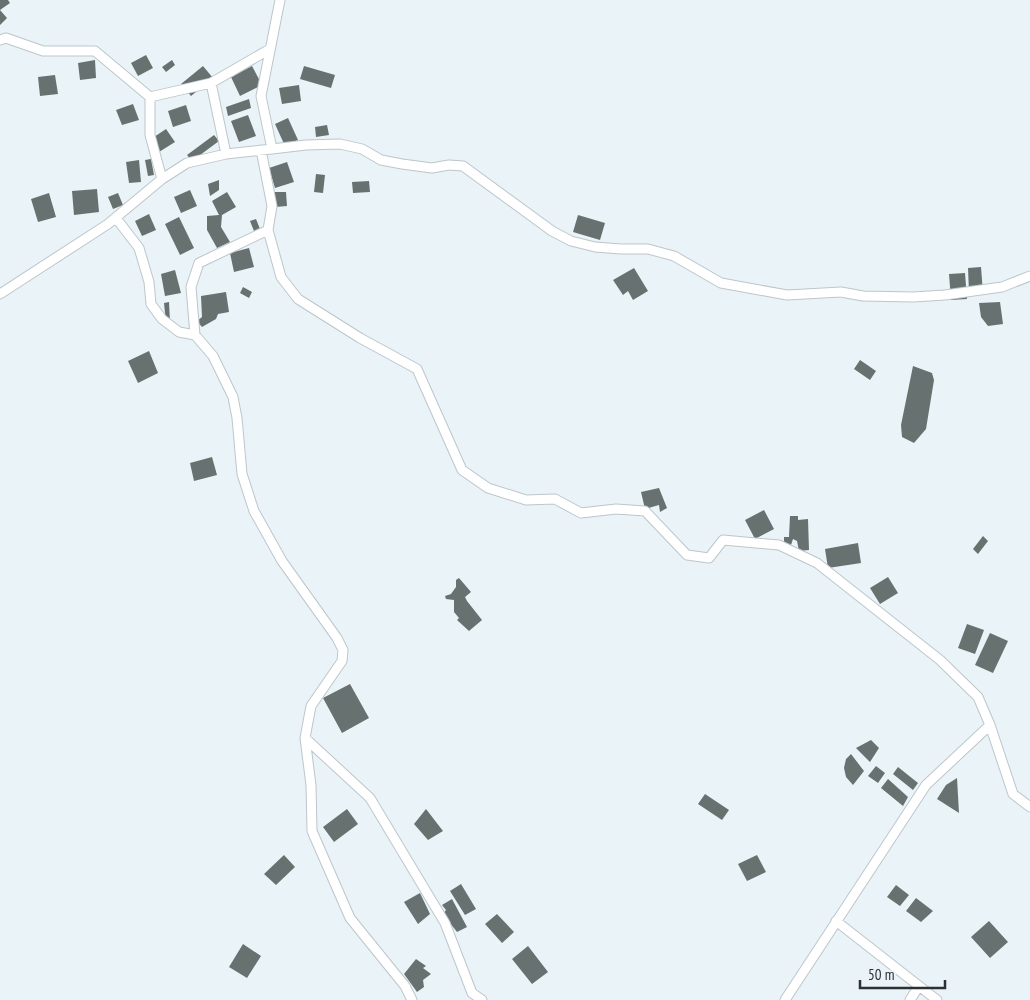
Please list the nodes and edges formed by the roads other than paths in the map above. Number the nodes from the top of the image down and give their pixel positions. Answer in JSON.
{"nodes":[{"id":1,"x":280,"y":0,"type":"edge"},
{"id":2,"x":0,"y":40,"type":"edge"},
{"id":3,"x":270,"y":48,"type":"junction"},
{"id":4,"x":211,"y":83,"type":"junction"},
{"id":5,"x":150,"y":97,"type":"junction"},
{"id":6,"x":272,"y":149,"type":"junction"},
{"id":7,"x":261,"y":150,"type":"junction"},
{"id":8,"x":226,"y":154,"type":"junction"},
{"id":9,"x":162,"y":179,"type":"junction"},
{"id":10,"x":116,"y":218,"type":"junction"},
{"id":11,"x":268,"y":230,"type":"junction"},
{"id":12,"x":1030,"y":276,"type":"edge"},
{"id":13,"x":0,"y":294,"type":"edge"},
{"id":14,"x":194,"y":334,"type":"junction"},
{"id":15,"x":990,"y":725,"type":"junction"},
{"id":16,"x":305,"y":738,"type":"junction"},
{"id":17,"x":1030,"y":807,"type":"edge"},
{"id":18,"x":836,"y":921,"type":"junction"},
{"id":19,"x":919,"y":986,"type":"junction"},
{"id":20,"x":412,"y":1000,"type":"edge"},
{"id":21,"x":482,"y":1000,"type":"edge"},
{"id":22,"x":785,"y":1000,"type":"edge"},
{"id":23,"x":910,"y":1000,"type":"edge"},
{"id":24,"x":937,"y":1000,"type":"edge"}],
"edges":[{"from":1,"to":3,"type":"street"},
{"from":2,"to":5,"type":"street"},
{"from":3,"to":4,"type":"street"},
{"from":3,"to":6,"type":"street"},
{"from":4,"to":5,"type":"street"},
{"from":4,"to":8,"type":"street"},
{"from":5,"to":9,"type":"street"},
{"from":6,"to":7,"type":"street"},
{"from":6,"to":12,"type":"street"},
{"from":7,"to":8,"type":"street"},
{"from":7,"to":11,"type":"street"},
{"from":8,"to":9,"type":"street"},
{"from":9,"to":10,"type":"street"},
{"from":10,"to":13,"type":"street"},
{"from":10,"to":14,"type":"street"},
{"from":11,"to":14,"type":"street"},
{"from":11,"to":15,"type":"street"},
{"from":14,"to":16,"type":"street"},
{"from":15,"to":17,"type":"street"},
{"from":15,"to":18,"type":"street"},
{"from":16,"to":20,"type":"street"},
{"from":16,"to":21,"type":"street"},
{"from":18,"to":19,"type":"street"},
{"from":18,"to":22,"type":"street"},
{"from":19,"to":23,"type":"street"},
{"from":19,"to":24,"type":"street"}]}
